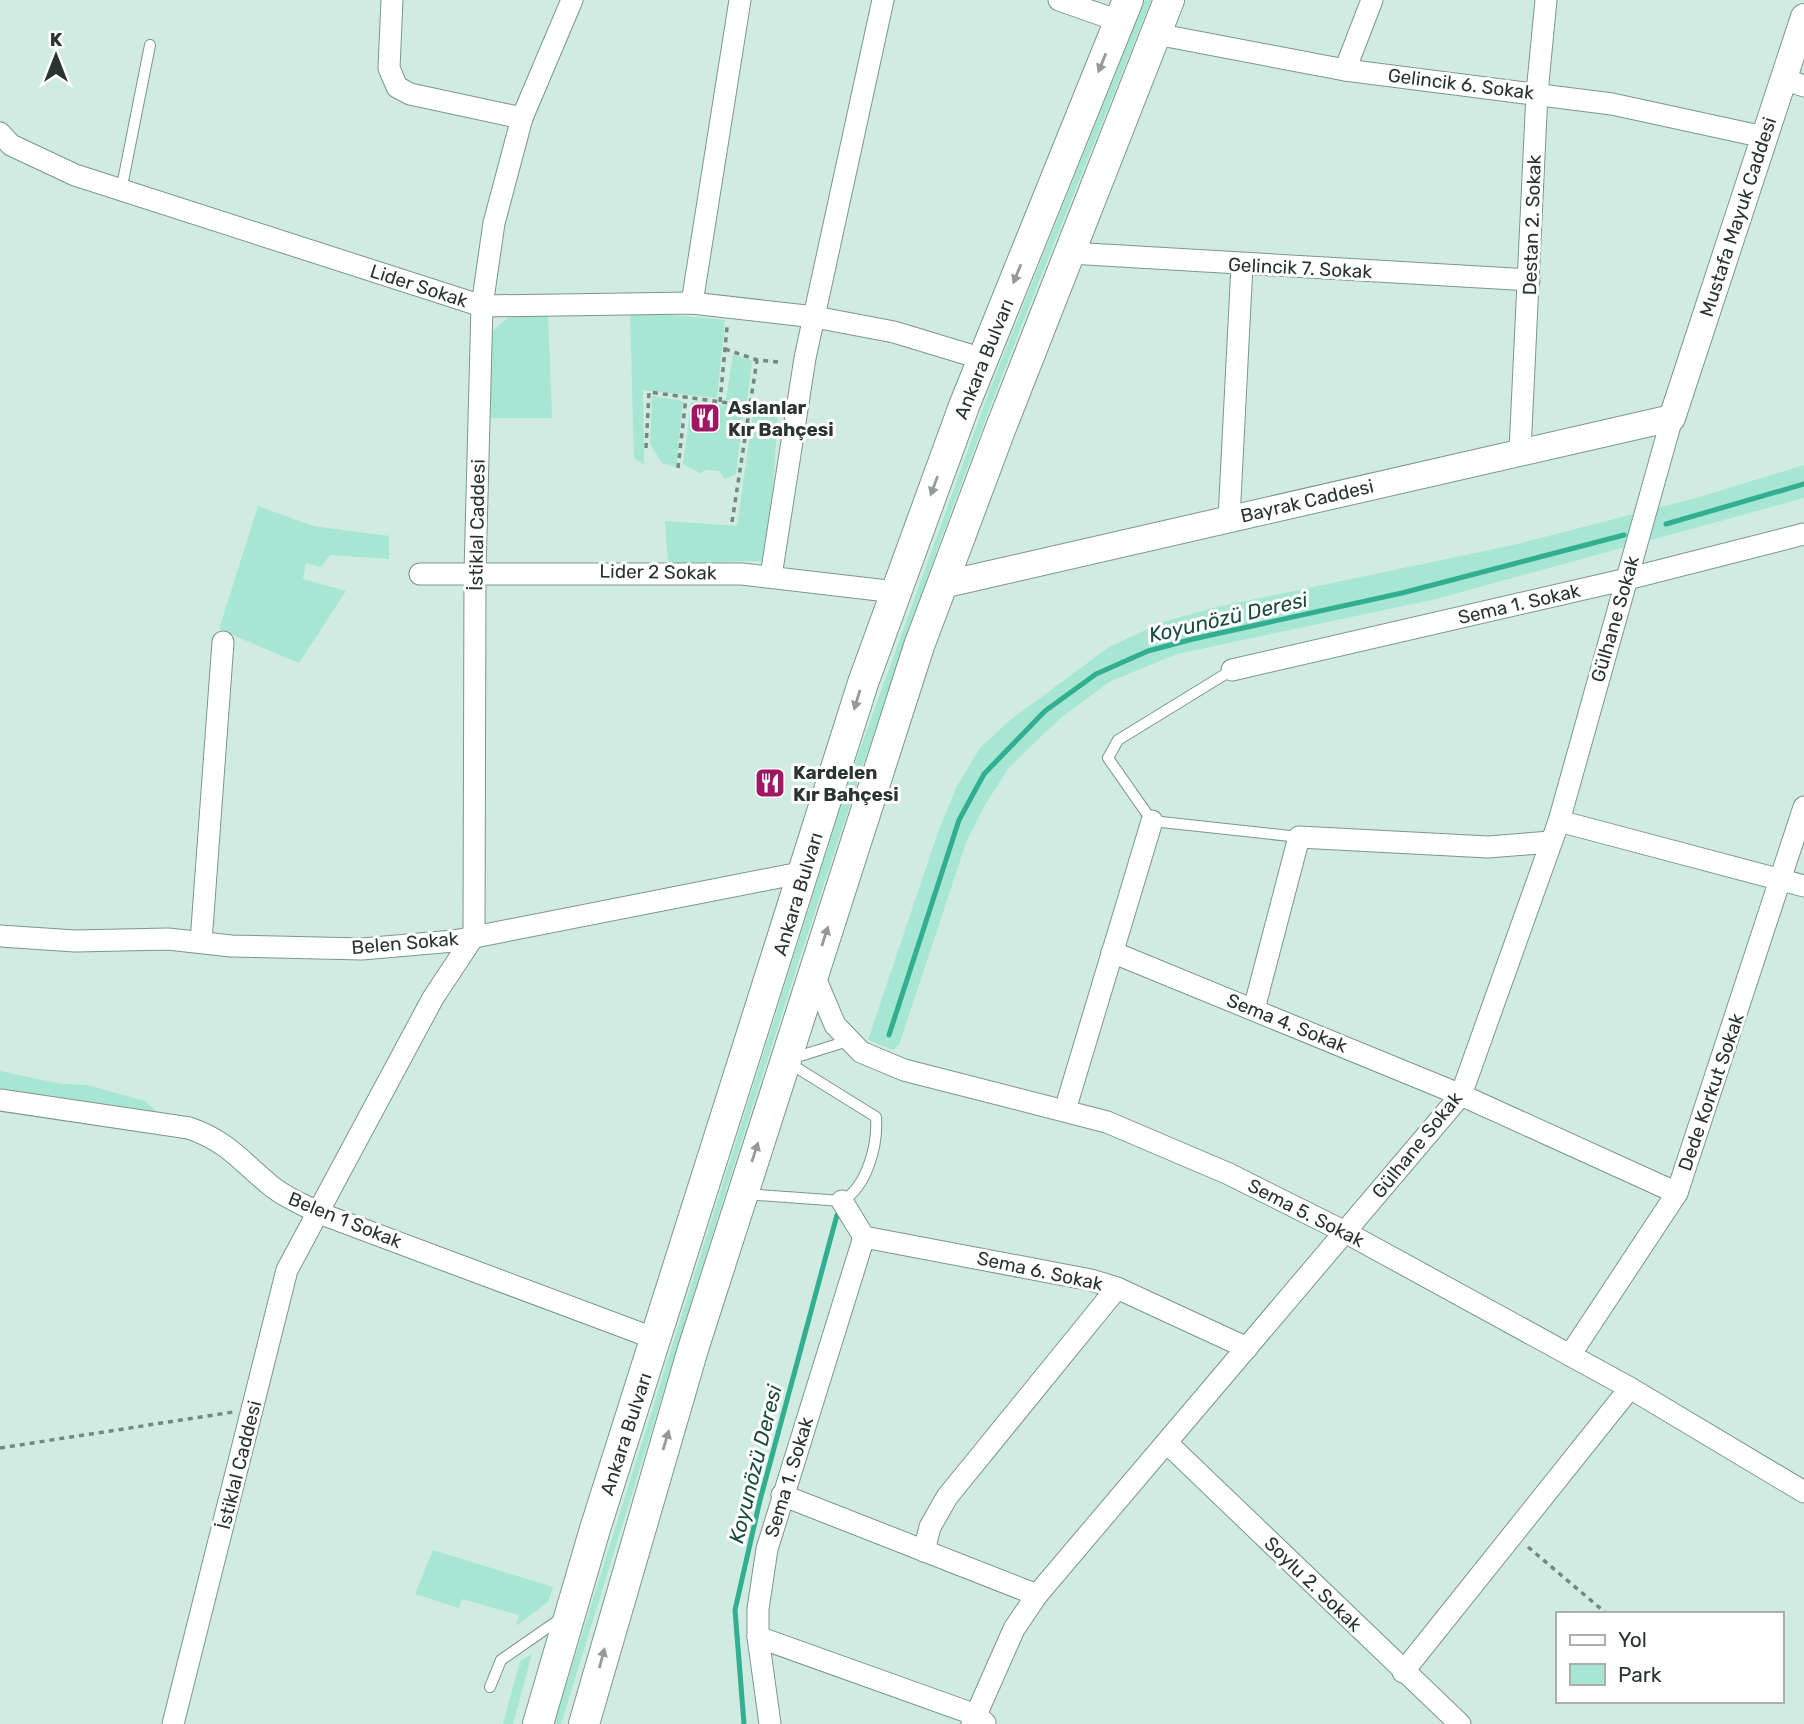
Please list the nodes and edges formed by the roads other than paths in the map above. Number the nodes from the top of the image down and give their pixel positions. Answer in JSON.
{"nodes":[{"id":1,"x":392,"y":0,"type":"edge"},
{"id":2,"x":572,"y":0,"type":"edge"},
{"id":3,"x":740,"y":0,"type":"edge"},
{"id":4,"x":883,"y":0,"type":"edge"},
{"id":5,"x":1059,"y":0,"type":"edge"},
{"id":6,"x":1170,"y":0,"type":"edge"},
{"id":7,"x":1372,"y":0,"type":"edge"},
{"id":8,"x":1546,"y":0,"type":"edge"},
{"id":9,"x":1123,"y":10,"type":"edge"},
{"id":10,"x":1804,"y":17,"type":"edge"},
{"id":11,"x":1156,"y":34,"type":"junction"},
{"id":12,"x":150,"y":45,"type":"dead end"},
{"id":13,"x":1345,"y":70,"type":"junction"},
{"id":14,"x":1794,"y":82,"type":"edge"},
{"id":15,"x":1537,"y":93,"type":"junction"},
{"id":16,"x":522,"y":118,"type":"junction"},
{"id":17,"x":0,"y":133,"type":"edge"},
{"id":18,"x":1764,"y":137,"type":"junction"},
{"id":19,"x":121,"y":191,"type":"junction"},
{"id":20,"x":1070,"y":253,"type":"junction"},
{"id":21,"x":1242,"y":265,"type":"junction"},
{"id":22,"x":1530,"y":280,"type":"junction"},
{"id":23,"x":692,"y":303,"type":"junction"},
{"id":24,"x":482,"y":306,"type":"junction"},
{"id":25,"x":815,"y":317,"type":"junction"},
{"id":26,"x":983,"y":359,"type":"junction"},
{"id":27,"x":1672,"y":418,"type":"junction"},
{"id":28,"x":1520,"y":451,"type":"junction"},
{"id":29,"x":1229,"y":519,"type":"junction"},
{"id":30,"x":1804,"y":534,"type":"edge"},
{"id":31,"x":475,"y":572,"type":"junction"},
{"id":32,"x":420,"y":574,"type":"dead end"},
{"id":33,"x":771,"y":576,"type":"junction"},
{"id":34,"x":1627,"y":579,"type":"junction"},
{"id":35,"x":942,"y":585,"type":"junction"},
{"id":36,"x":895,"y":592,"type":"junction"},
{"id":37,"x":223,"y":642,"type":"dead end"},
{"id":38,"x":1232,"y":670,"type":"joint"},
{"id":39,"x":1804,"y":807,"type":"edge"},
{"id":40,"x":1152,"y":821,"type":"junction"},
{"id":41,"x":1559,"y":821,"type":"junction"},
{"id":42,"x":1299,"y":837,"type":"junction"},
{"id":43,"x":1551,"y":842,"type":"junction"},
{"id":44,"x":805,"y":872,"type":"junction"},
{"id":45,"x":1782,"y":880,"type":"junction"},
{"id":46,"x":1804,"y":886,"type":"edge"},
{"id":47,"x":0,"y":936,"type":"edge"},
{"id":48,"x":474,"y":936,"type":"junction"},
{"id":49,"x":201,"y":942,"type":"junction"},
{"id":50,"x":1112,"y":952,"type":"junction"},
{"id":51,"x":813,"y":972,"type":"junction"},
{"id":52,"x":1254,"y":1010,"type":"junction"},
{"id":53,"x":848,"y":1041,"type":"junction"},
{"id":54,"x":784,"y":1060,"type":"junction"},
{"id":55,"x":1461,"y":1095,"type":"junction"},
{"id":56,"x":0,"y":1100,"type":"edge"},
{"id":57,"x":1065,"y":1110,"type":"junction"},
{"id":58,"x":743,"y":1193,"type":"junction"},
{"id":59,"x":1677,"y":1193,"type":"junction"},
{"id":60,"x":842,"y":1201,"type":"junction"},
{"id":61,"x":319,"y":1213,"type":"junction"},
{"id":62,"x":1345,"y":1232,"type":"junction"},
{"id":63,"x":864,"y":1237,"type":"junction"},
{"id":64,"x":1117,"y":1288,"type":"junction"},
{"id":65,"x":656,"y":1339,"type":"junction"},
{"id":66,"x":1247,"y":1348,"type":"junction"},
{"id":67,"x":1570,"y":1355,"type":"junction"},
{"id":68,"x":1630,"y":1388,"type":"junction"},
{"id":69,"x":1167,"y":1443,"type":"junction"},
{"id":70,"x":1804,"y":1492,"type":"edge"},
{"id":71,"x":782,"y":1495,"type":"junction"},
{"id":72,"x":924,"y":1551,"type":"junction"},
{"id":73,"x":1037,"y":1595,"type":"junction"},
{"id":74,"x":571,"y":1611,"type":"junction"},
{"id":75,"x":758,"y":1637,"type":"junction"},
{"id":76,"x":1403,"y":1672,"type":"junction"},
{"id":77,"x":490,"y":1687,"type":"dead end"},
{"id":78,"x":978,"y":1721,"type":"edge"},
{"id":79,"x":173,"y":1724,"type":"edge"},
{"id":80,"x":538,"y":1724,"type":"edge"},
{"id":81,"x":584,"y":1724,"type":"edge"},
{"id":82,"x":770,"y":1724,"type":"edge"},
{"id":83,"x":1460,"y":1724,"type":"edge"}],
"edges":[{"from":1,"to":16,"type":"street"},
{"from":2,"to":16,"type":"street","name":"İstiklal Caddesi"},
{"from":3,"to":23,"type":"street"},
{"from":4,"to":25,"type":"street"},
{"from":5,"to":9,"type":"street"},
{"from":6,"to":11,"type":"main road","name":"Ankara Bulvarı"},
{"from":7,"to":13,"type":"street"},
{"from":8,"to":15,"type":"street","name":"Destan 2. Sokak"},
{"from":9,"to":26,"type":"main road","name":"Ankara Bulvarı","one_way":true},
{"from":10,"to":14,"type":"street","name":"Mustafa Mayuk Caddesi"},
{"from":11,"to":13,"type":"street","name":"Gelincik 6. Sokak"},
{"from":11,"to":20,"type":"main road","name":"Ankara Bulvarı"},
{"from":12,"to":19,"type":"lane"},
{"from":13,"to":15,"type":"street","name":"Gelincik 6. Sokak"},
{"from":14,"to":18,"type":"street","name":"Mustafa Mayuk Caddesi"},
{"from":15,"to":18,"type":"street","name":"Gelincik 6. Sokak"},
{"from":15,"to":22,"type":"street","name":"Destan 2. Sokak"},
{"from":16,"to":24,"type":"street","name":"İstiklal Caddesi"},
{"from":17,"to":19,"type":"street","name":"Lider Sokak"},
{"from":18,"to":27,"type":"street","name":"Mustafa Mayuk Caddesi"},
{"from":19,"to":24,"type":"street","name":"Lider Sokak"},
{"from":20,"to":21,"type":"street","name":"Gelincik 7. Sokak"},
{"from":20,"to":35,"type":"main road","name":"Ankara Bulvarı"},
{"from":21,"to":22,"type":"street","name":"Gelincik 7. Sokak"},
{"from":21,"to":29,"type":"street"},
{"from":22,"to":28,"type":"street","name":"Destan 2. Sokak"},
{"from":23,"to":24,"type":"street","name":"Lider Sokak"},
{"from":23,"to":25,"type":"street","name":"Lider Sokak"},
{"from":24,"to":31,"type":"street","name":"İstiklal Caddesi"},
{"from":25,"to":26,"type":"street","name":"Lider Sokak"},
{"from":25,"to":33,"type":"street"},
{"from":26,"to":36,"type":"main road","name":"Ankara Bulvarı","one_way":true},
{"from":27,"to":28,"type":"street","name":"Bayrak Caddesi"},
{"from":27,"to":34,"type":"street","name":"Gülhane Sokak"},
{"from":28,"to":29,"type":"street","name":"Bayrak Caddesi"},
{"from":29,"to":35,"type":"street","name":"Bayrak Caddesi"},
{"from":30,"to":34,"type":"street","name":"Sema 1. Sokak"},
{"from":31,"to":32,"type":"street","name":"Lider 2 Sokak"},
{"from":31,"to":33,"type":"street","name":"Lider 2 Sokak"},
{"from":31,"to":48,"type":"street","name":"İstiklal Caddesi"},
{"from":33,"to":36,"type":"street","name":"Lider 2 Sokak"},
{"from":34,"to":38,"type":"street","name":"Sema 1. Sokak"},
{"from":34,"to":41,"type":"street","name":"Gülhane Sokak"},
{"from":51,"to":35,"type":"main road","name":"Ankara Bulvarı","one_way":true},
{"from":36,"to":44,"type":"main road","name":"Ankara Bulvarı","one_way":true},
{"from":37,"to":49,"type":"street"},
{"from":38,"to":40,"type":"lane"},
{"from":39,"to":45,"type":"street","name":"Dede Korkut Sokak"},
{"from":40,"to":42,"type":"lane"},
{"from":40,"to":50,"type":"street"},
{"from":41,"to":43,"type":"street","name":"Gülhane Sokak"},
{"from":41,"to":45,"type":"street"},
{"from":42,"to":43,"type":"street"},
{"from":42,"to":52,"type":"street"},
{"from":43,"to":55,"type":"street","name":"Gülhane Sokak"},
{"from":44,"to":48,"type":"street","name":"Belen Sokak"},
{"from":44,"to":65,"type":"main road","name":"Ankara Bulvarı"},
{"from":45,"to":46,"type":"street"},
{"from":45,"to":59,"type":"street","name":"Dede Korkut Sokak"},
{"from":47,"to":49,"type":"street","name":"Belen Sokak"},
{"from":48,"to":49,"type":"street","name":"Belen Sokak"},
{"from":48,"to":61,"type":"street","name":"İstiklal Caddesi"},
{"from":50,"to":52,"type":"street","name":"Sema 4. Sokak"},
{"from":50,"to":57,"type":"street"},
{"from":51,"to":53,"type":"street","name":"Sema 5. Sokak"},
{"from":51,"to":54,"type":"main road","name":"Ankara Bulvarı"},
{"from":52,"to":55,"type":"street","name":"Sema 4. Sokak"},
{"from":53,"to":54,"type":"lane"},
{"from":53,"to":57,"type":"street","name":"Sema 5. Sokak"},
{"from":58,"to":54,"type":"main road","name":"Ankara Bulvarı","one_way":true},
{"from":54,"to":60,"type":"lane"},
{"from":55,"to":59,"type":"street","name":"Sema 4. Sokak"},
{"from":55,"to":62,"type":"street","name":"Gülhane Sokak"},
{"from":56,"to":61,"type":"street","name":"Belen 1 Sokak"},
{"from":57,"to":62,"type":"street","name":"Sema 5. Sokak"},
{"from":58,"to":60,"type":"lane"},
{"from":81,"to":58,"type":"main road","name":"Ankara Bulvarı","one_way":true},
{"from":59,"to":67,"type":"street","name":"Dede Korkut Sokak"},
{"from":60,"to":63,"type":"street"},
{"from":61,"to":65,"type":"street","name":"Belen 1 Sokak"},
{"from":61,"to":79,"type":"street","name":"İstiklal Caddesi"},
{"from":62,"to":66,"type":"street","name":"Gülhane Sokak"},
{"from":62,"to":67,"type":"street","name":"Sema 5. Sokak"},
{"from":63,"to":64,"type":"street","name":"Sema 6. Sokak"},
{"from":63,"to":71,"type":"street","name":"Sema 1. Sokak"},
{"from":64,"to":66,"type":"street","name":"Sema 6. Sokak"},
{"from":64,"to":72,"type":"street"},
{"from":65,"to":74,"type":"main road","name":"Ankara Bulvarı"},
{"from":66,"to":69,"type":"street","name":"Gülhane Sokak"},
{"from":67,"to":68,"type":"street","name":"Sema 5. Sokak"},
{"from":68,"to":70,"type":"street","name":"Sema 5. Sokak"},
{"from":68,"to":76,"type":"street"},
{"from":69,"to":73,"type":"street","name":"Gülhane Sokak"},
{"from":69,"to":76,"type":"street","name":"Soylu 2. Sokak"},
{"from":71,"to":72,"type":"street"},
{"from":71,"to":75,"type":"street","name":"Sema 1. Sokak"},
{"from":72,"to":73,"type":"street"},
{"from":73,"to":78,"type":"street","name":"Gülhane Sokak"},
{"from":74,"to":77,"type":"lane"},
{"from":74,"to":80,"type":"main road","name":"Ankara Bulvarı"},
{"from":75,"to":78,"type":"street"},
{"from":75,"to":82,"type":"street","name":"Sema 1. Sokak"},
{"from":76,"to":83,"type":"street","name":"Soylu 2. Sokak"}]}
